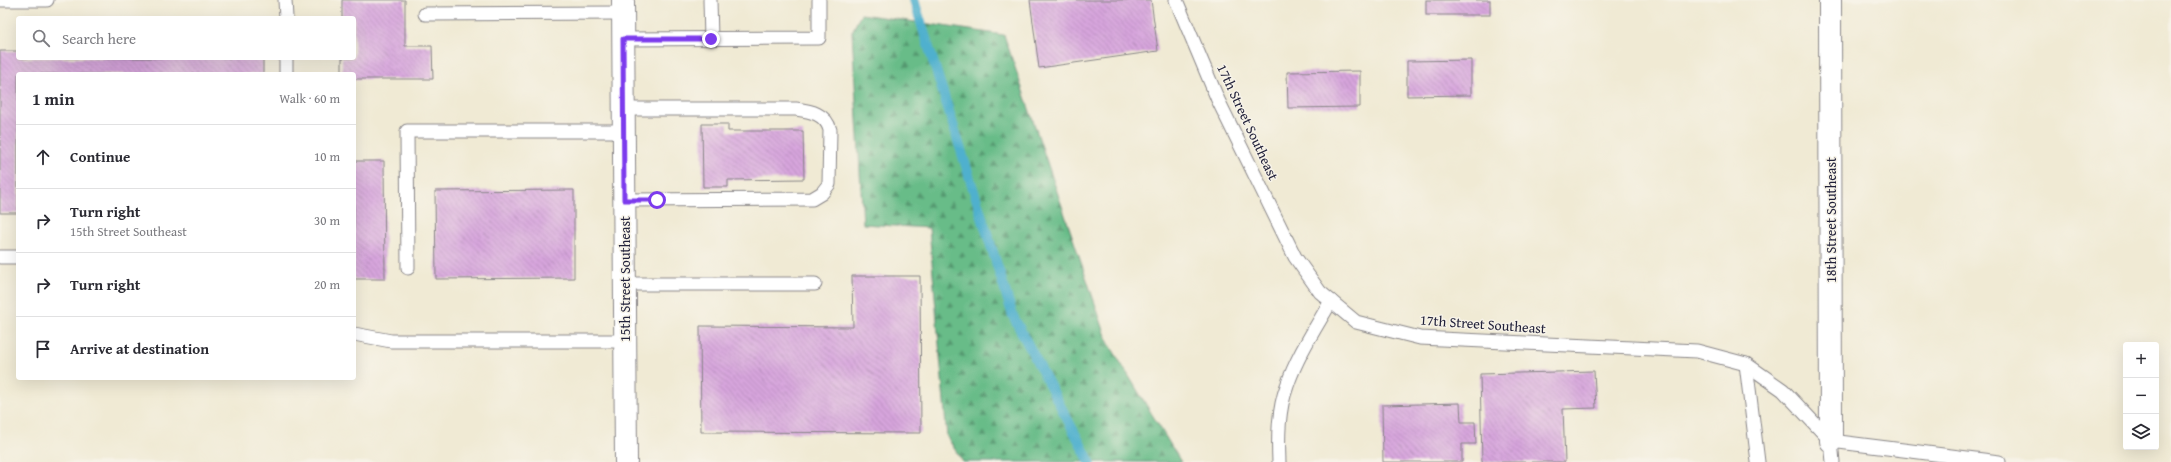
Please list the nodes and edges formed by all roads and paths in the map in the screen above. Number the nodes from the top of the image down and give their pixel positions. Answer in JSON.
{"nodes":[{"id":1,"x":0,"y":0,"type":"edge"},
{"id":2,"x":47,"y":0,"type":"edge"},
{"id":3,"x":286,"y":0,"type":"edge"},
{"id":4,"x":710,"y":0,"type":"edge"},
{"id":5,"x":819,"y":0,"type":"edge"},
{"id":6,"x":1176,"y":0,"type":"edge"},
{"id":7,"x":1830,"y":0,"type":"edge"},
{"id":8,"x":623,"y":7,"type":"edge"},
{"id":9,"x":425,"y":14,"type":"dead end"},
{"id":10,"x":286,"y":16,"type":"edge"},
{"id":11,"x":623,"y":39,"type":"junction"},
{"id":12,"x":711,"y":39,"type":"junction"},
{"id":13,"x":286,"y":60,"type":"edge"},
{"id":14,"x":286,"y":72,"type":"edge"},
{"id":15,"x":623,"y":109,"type":"junction"},
{"id":16,"x":623,"y":131,"type":"junction"},
{"id":17,"x":624,"y":200,"type":"junction"},
{"id":18,"x":0,"y":257,"type":"edge"},
{"id":19,"x":16,"y":257,"type":"edge"},
{"id":20,"x":408,"y":268,"type":"dead end"},
{"id":21,"x":624,"y":284,"type":"junction"},
{"id":22,"x":815,"y":284,"type":"dead end"},
{"id":23,"x":1331,"y":301,"type":"junction"},
{"id":24,"x":356,"y":334,"type":"edge"},
{"id":25,"x":625,"y":341,"type":"junction"},
{"id":26,"x":1746,"y":364,"type":"junction"},
{"id":27,"x":1831,"y":441,"type":"junction"},
{"id":28,"x":626,"y":462,"type":"edge"},
{"id":29,"x":1279,"y":462,"type":"edge"},
{"id":30,"x":1758,"y":462,"type":"edge"},
{"id":31,"x":1833,"y":462,"type":"edge"},
{"id":32,"x":1999,"y":462,"type":"edge"}],
"edges":[{"from":1,"to":2,"type":"lane"},
{"from":3,"to":10,"type":"lane"},
{"from":4,"to":12,"type":"lane"},
{"from":5,"to":12,"type":"lane"},
{"from":6,"to":23,"type":"lane","name":"17th Street Southeast"},
{"from":7,"to":27,"type":"street","name":"18th Street Southeast"},
{"from":8,"to":9,"type":"lane"},
{"from":8,"to":11,"type":"street","name":"15th Street Southeast"},
{"from":11,"to":12,"type":"lane"},
{"from":11,"to":15,"type":"street","name":"15th Street Southeast"},
{"from":13,"to":14,"type":"lane"},
{"from":15,"to":16,"type":"street","name":"15th Street Southeast"},
{"from":15,"to":17,"type":"lane"},
{"from":16,"to":17,"type":"street","name":"15th Street Southeast"},
{"from":16,"to":20,"type":"lane"},
{"from":17,"to":21,"type":"street","name":"15th Street Southeast"},
{"from":18,"to":19,"type":"lane"},
{"from":21,"to":22,"type":"lane"},
{"from":21,"to":25,"type":"street","name":"15th Street Southeast"},
{"from":23,"to":26,"type":"lane","name":"17th Street Southeast"},
{"from":23,"to":29,"type":"lane"},
{"from":24,"to":25,"type":"lane"},
{"from":25,"to":28,"type":"street","name":"15th Street Southeast"},
{"from":26,"to":27,"type":"lane","name":"17th Street Southeast"},
{"from":26,"to":30,"type":"lane"},
{"from":27,"to":31,"type":"lane"},
{"from":27,"to":32,"type":"lane"}]}
